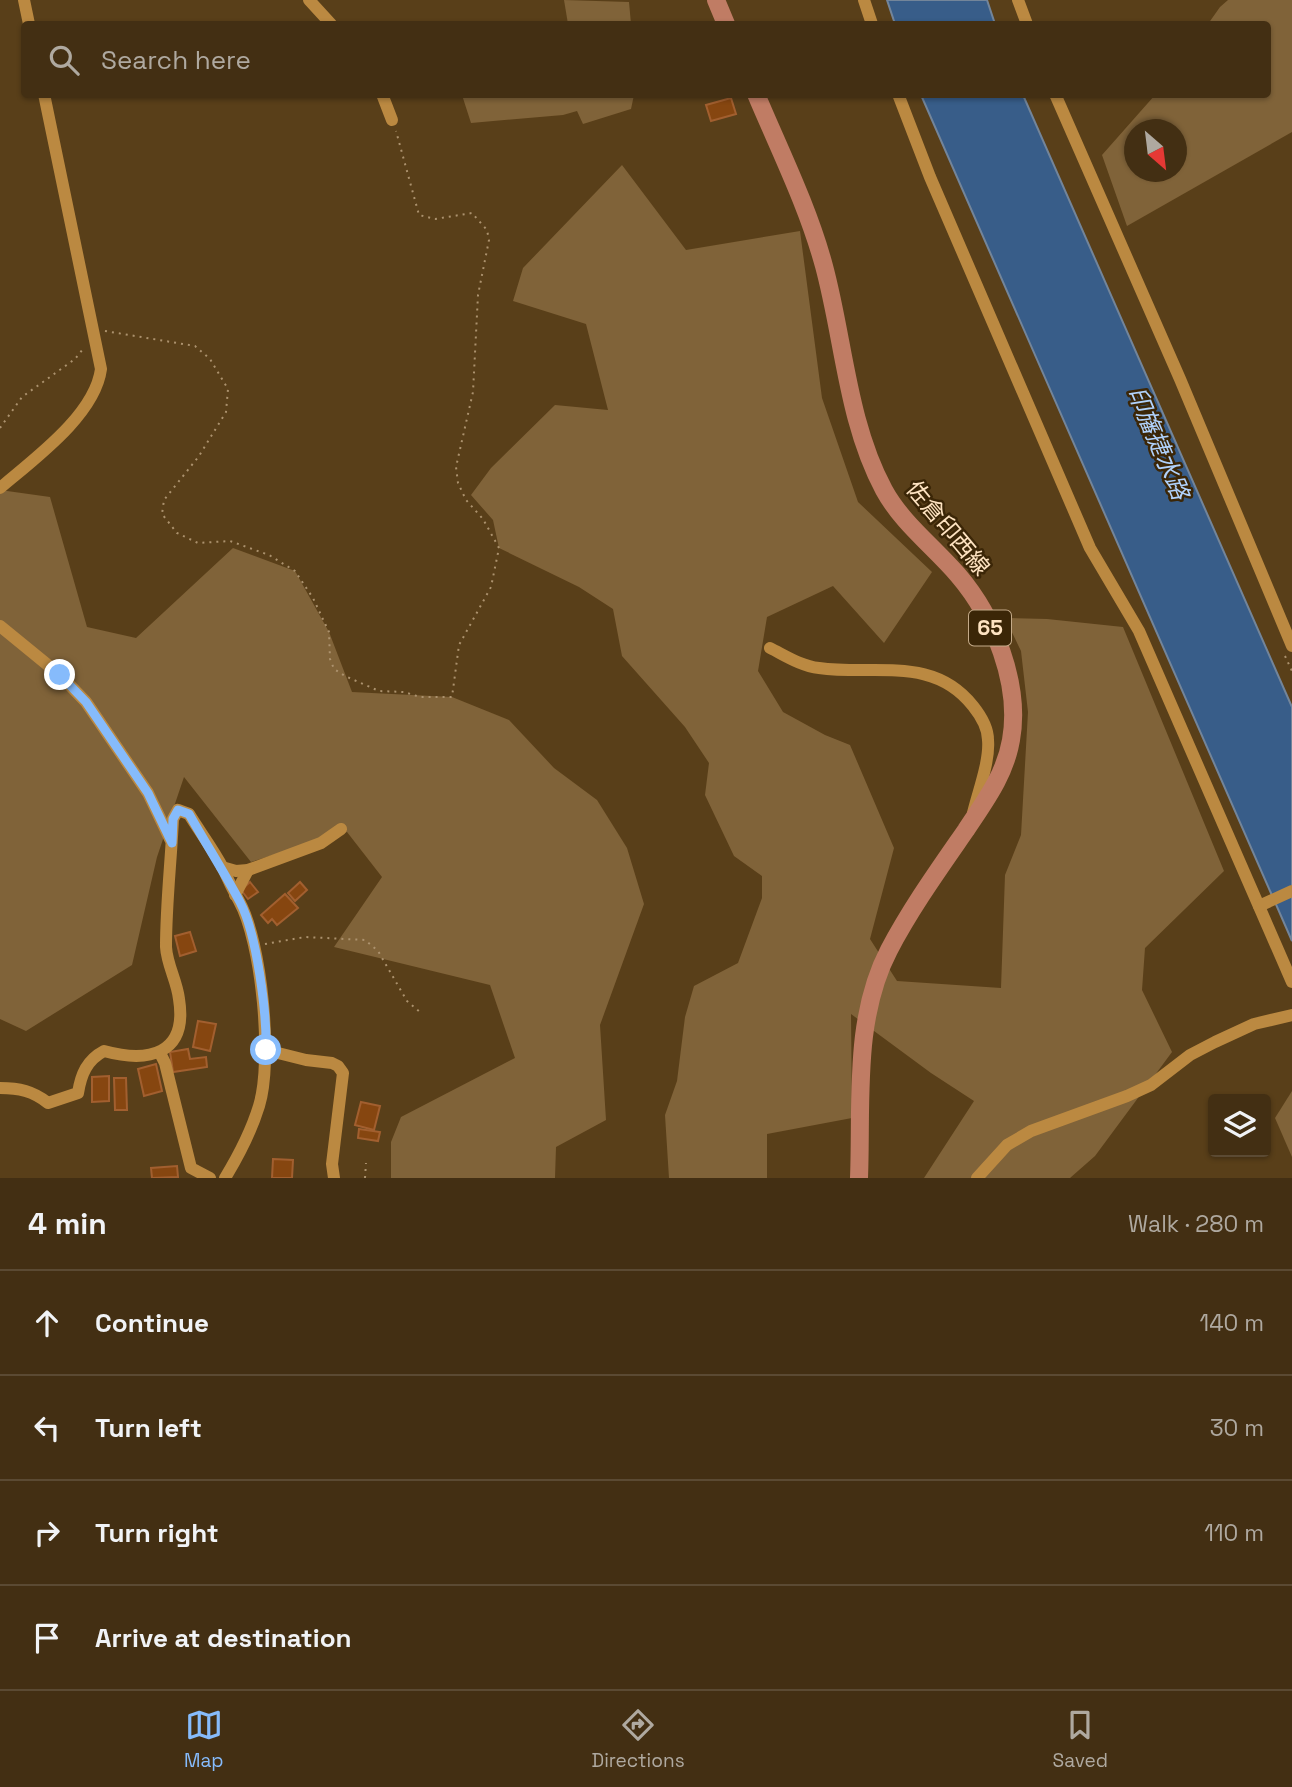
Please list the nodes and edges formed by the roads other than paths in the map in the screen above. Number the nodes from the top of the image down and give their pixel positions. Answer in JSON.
{"nodes":[{"id":1,"x":24,"y":0,"type":"edge"},
{"id":2,"x":309,"y":0,"type":"edge"},
{"id":3,"x":716,"y":0,"type":"edge"},
{"id":4,"x":864,"y":0,"type":"edge"},
{"id":5,"x":1018,"y":0,"type":"edge"},
{"id":6,"x":28,"y":21,"type":"edge"},
{"id":7,"x":328,"y":21,"type":"edge"},
{"id":8,"x":725,"y":21,"type":"edge"},
{"id":9,"x":871,"y":21,"type":"edge"},
{"id":10,"x":1026,"y":21,"type":"edge"},
{"id":11,"x":45,"y":98,"type":"edge"},
{"id":12,"x":384,"y":98,"type":"edge"},
{"id":13,"x":758,"y":98,"type":"edge"},
{"id":14,"x":900,"y":98,"type":"edge"},
{"id":15,"x":1057,"y":98,"type":"edge"},
{"id":16,"x":392,"y":120,"type":"road end"},
{"id":17,"x":0,"y":488,"type":"edge"},
{"id":18,"x":0,"y":626,"type":"edge"},
{"id":19,"x":1292,"y":646,"type":"edge"},
{"id":20,"x":770,"y":648,"type":"dead end"},
{"id":21,"x":970,"y":823,"type":"junction"},
{"id":22,"x":341,"y":828,"type":"dead end"},
{"id":23,"x":172,"y":843,"type":"junction"},
{"id":24,"x":222,"y":867,"type":"junction"},
{"id":25,"x":248,"y":870,"type":"junction"},
{"id":26,"x":1292,"y":891,"type":"edge"},
{"id":27,"x":234,"y":895,"type":"junction"},
{"id":28,"x":1259,"y":906,"type":"junction"},
{"id":29,"x":1292,"y":982,"type":"edge"},
{"id":30,"x":1292,"y":1015,"type":"edge"},
{"id":31,"x":266,"y":1050,"type":"junction"},
{"id":32,"x":160,"y":1053,"type":"junction"},
{"id":33,"x":0,"y":1088,"type":"edge"},
{"id":34,"x":210,"y":1178,"type":"edge"},
{"id":35,"x":225,"y":1178,"type":"edge"},
{"id":36,"x":334,"y":1178,"type":"edge"},
{"id":37,"x":859,"y":1178,"type":"edge"},
{"id":38,"x":976,"y":1178,"type":"edge"}],
"edges":[{"from":1,"to":6,"type":"street"},
{"from":2,"to":7,"type":"street"},
{"from":3,"to":8,"type":"main road"},
{"from":4,"to":9,"type":"street"},
{"from":5,"to":10,"type":"street"},
{"from":11,"to":17,"type":"street"},
{"from":12,"to":16,"type":"street"},
{"from":13,"to":21,"type":"main road","name":"佐倉印西線","number":"65"},
{"from":14,"to":28,"type":"street"},
{"from":15,"to":19,"type":"street"},
{"from":18,"to":23,"type":"street"},
{"from":20,"to":21,"type":"street"},
{"from":21,"to":37,"type":"main road","name":"佐倉印西線","number":"65"},
{"from":22,"to":25,"type":"street"},
{"from":23,"to":24,"type":"street"},
{"from":23,"to":32,"type":"street"},
{"from":24,"to":25,"type":"street"},
{"from":24,"to":27,"type":"street"},
{"from":25,"to":27,"type":"street"},
{"from":26,"to":28,"type":"street"},
{"from":27,"to":31,"type":"street"},
{"from":28,"to":29,"type":"street"},
{"from":30,"to":38,"type":"street"},
{"from":31,"to":35,"type":"street"},
{"from":31,"to":36,"type":"street"},
{"from":32,"to":33,"type":"street"},
{"from":32,"to":34,"type":"street"}]}
